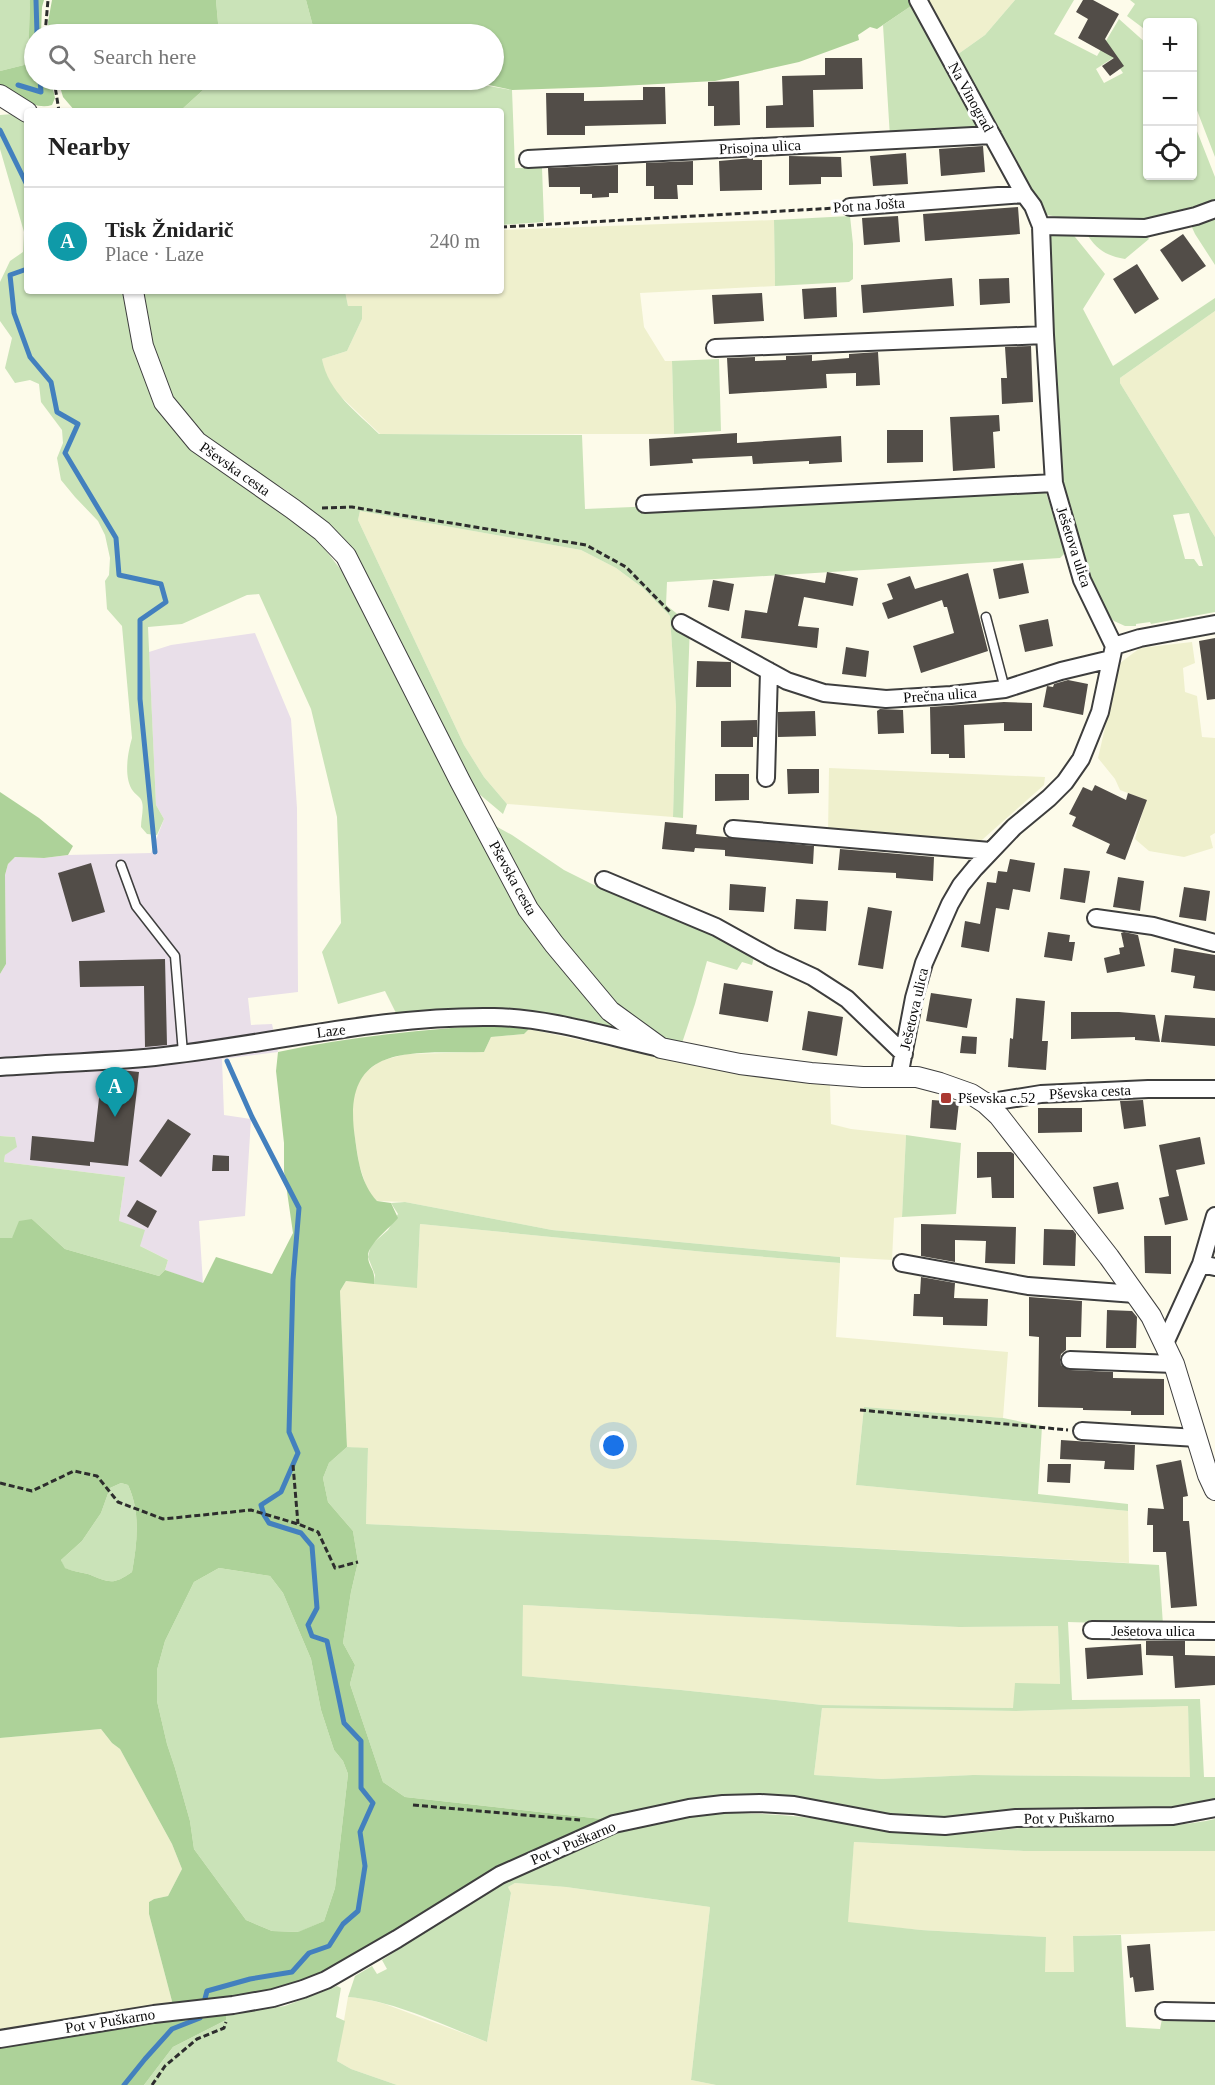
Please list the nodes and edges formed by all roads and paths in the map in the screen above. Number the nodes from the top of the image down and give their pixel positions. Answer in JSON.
{"nodes":[{"id":1,"x":48,"y":0,"type":"edge"},
{"id":2,"x":918,"y":0,"type":"edge"},
{"id":3,"x":46,"y":24,"type":"edge"},
{"id":4,"x":56,"y":90,"type":"edge"},
{"id":5,"x":0,"y":94,"type":"edge"},
{"id":6,"x":59,"y":108,"type":"edge"},
{"id":7,"x":24,"y":110,"type":"edge"},
{"id":8,"x":992,"y":135,"type":"junction"},
{"id":9,"x":528,"y":159,"type":"dead end"},
{"id":10,"x":1024,"y":194,"type":"junction"},
{"id":11,"x":850,"y":207,"type":"joint"},
{"id":12,"x":1215,"y":209,"type":"edge"},
{"id":13,"x":1041,"y":226,"type":"junction"},
{"id":14,"x":504,"y":227,"type":"edge"},
{"id":15,"x":133,"y":294,"type":"edge"},
{"id":16,"x":1045,"y":335,"type":"junction"},
{"id":17,"x":715,"y":348,"type":"dead end"},
{"id":18,"x":1054,"y":483,"type":"junction"},
{"id":19,"x":645,"y":504,"type":"dead end"},
{"id":20,"x":293,"y":509,"type":"junction"},
{"id":21,"x":986,"y":617,"type":"dead end"},
{"id":22,"x":681,"y":623,"type":"joint"},
{"id":23,"x":1215,"y":624,"type":"edge"},
{"id":24,"x":1113,"y":652,"type":"junction"},
{"id":25,"x":769,"y":671,"type":"junction"},
{"id":26,"x":1005,"y":688,"type":"junction"},
{"id":27,"x":766,"y":778,"type":"dead end"},
{"id":28,"x":733,"y":829,"type":"dead end"},
{"id":29,"x":990,"y":851,"type":"junction"},
{"id":30,"x":121,"y":865,"type":"dead end"},
{"id":31,"x":604,"y":880,"type":"dead end"},
{"id":32,"x":1096,"y":918,"type":"dead end"},
{"id":33,"x":1215,"y":943,"type":"edge"},
{"id":34,"x":661,"y":1048,"type":"junction"},
{"id":35,"x":183,"y":1053,"type":"junction"},
{"id":36,"x":904,"y":1054,"type":"junction"},
{"id":37,"x":0,"y":1067,"type":"edge"},
{"id":38,"x":899,"y":1077,"type":"junction"},
{"id":39,"x":1215,"y":1089,"type":"edge"},
{"id":40,"x":985,"y":1103,"type":"junction"},
{"id":41,"x":1215,"y":1216,"type":"edge"},
{"id":42,"x":902,"y":1263,"type":"dead end"},
{"id":43,"x":1208,"y":1265,"type":"edge"},
{"id":44,"x":1136,"y":1294,"type":"junction"},
{"id":45,"x":1165,"y":1343,"type":"junction"},
{"id":46,"x":1070,"y":1360,"type":"dead end"},
{"id":47,"x":1174,"y":1365,"type":"junction"},
{"id":48,"x":860,"y":1410,"type":"dead end"},
{"id":49,"x":1082,"y":1431,"type":"joint"},
{"id":50,"x":1197,"y":1438,"type":"junction"},
{"id":51,"x":293,"y":1465,"type":"dead end"},
{"id":52,"x":0,"y":1483,"type":"edge"},
{"id":53,"x":1215,"y":1490,"type":"edge"},
{"id":54,"x":298,"y":1524,"type":"junction"},
{"id":55,"x":358,"y":1562,"type":"dead end"},
{"id":56,"x":1092,"y":1630,"type":"dead end"},
{"id":57,"x":1215,"y":1631,"type":"edge"},
{"id":58,"x":413,"y":1804,"type":"dead end"},
{"id":59,"x":1215,"y":1808,"type":"edge"},
{"id":60,"x":608,"y":1827,"type":"junction"},
{"id":61,"x":233,"y":2005,"type":"junction"},
{"id":62,"x":1164,"y":2011,"type":"dead end"},
{"id":63,"x":1215,"y":2012,"type":"edge"},
{"id":64,"x":0,"y":2039,"type":"edge"},
{"id":65,"x":153,"y":2085,"type":"edge"}],
"edges":[{"from":1,"to":3,"type":"path"},
{"from":2,"to":8,"type":"street","name":"Na Vinograd"},
{"from":4,"to":6,"type":"path"},
{"from":5,"to":7,"type":"street"},
{"from":8,"to":9,"type":"street","name":"Prisojna ulica"},
{"from":8,"to":10,"type":"street","name":"Na Vinograd"},
{"from":10,"to":11,"type":"street","name":"Pot na Jošta"},
{"from":10,"to":13,"type":"street"},
{"from":11,"to":14,"type":"path","name":"Pot na Jošta"},
{"from":12,"to":13,"type":"street"},
{"from":13,"to":16,"type":"street","name":"Ješetova ulica"},
{"from":15,"to":20,"type":"street","name":"Pševska cesta"},
{"from":16,"to":17,"type":"street"},
{"from":16,"to":18,"type":"street","name":"Ješetova ulica"},
{"from":18,"to":19,"type":"street"},
{"from":18,"to":24,"type":"street","name":"Ješetova ulica"},
{"from":20,"to":22,"type":"path"},
{"from":20,"to":34,"type":"street","name":"Pševska cesta"},
{"from":21,"to":26,"type":"lane"},
{"from":22,"to":25,"type":"street","name":"Prečna ulica"},
{"from":23,"to":24,"type":"street","name":"Prečna ulica"},
{"from":24,"to":26,"type":"street","name":"Prečna ulica"},
{"from":24,"to":29,"type":"street","name":"Ješetova ulica"},
{"from":25,"to":26,"type":"street","name":"Prečna ulica"},
{"from":25,"to":27,"type":"street"},
{"from":28,"to":29,"type":"street"},
{"from":29,"to":36,"type":"street","name":"Ješetova ulica"},
{"from":30,"to":35,"type":"lane"},
{"from":31,"to":36,"type":"street"},
{"from":32,"to":33,"type":"street"},
{"from":34,"to":35,"type":"street","name":"Laze"},
{"from":34,"to":38,"type":"street","name":"Pševska cesta"},
{"from":35,"to":37,"type":"street","name":"Laze"},
{"from":36,"to":38,"type":"street","name":"Ješetova ulica"},
{"from":38,"to":40,"type":"street","name":"Pševska cesta"},
{"from":39,"to":40,"type":"street","name":"Pševska cesta"},
{"from":40,"to":44,"type":"street"},
{"from":41,"to":43,"type":"street"},
{"from":42,"to":44,"type":"street"},
{"from":43,"to":45,"type":"street"},
{"from":44,"to":45,"type":"street"},
{"from":45,"to":47,"type":"street"},
{"from":46,"to":47,"type":"street"},
{"from":47,"to":50,"type":"street"},
{"from":48,"to":49,"type":"path"},
{"from":49,"to":50,"type":"street"},
{"from":50,"to":53,"type":"street"},
{"from":51,"to":54,"type":"path"},
{"from":52,"to":54,"type":"path"},
{"from":54,"to":55,"type":"path"},
{"from":56,"to":57,"type":"street","name":"Ješetova ulica"},
{"from":58,"to":60,"type":"path"},
{"from":59,"to":60,"type":"street","name":"Pot v Puškarno"},
{"from":60,"to":61,"type":"street","name":"Pot v Puškarno"},
{"from":61,"to":64,"type":"street","name":"Pot v Puškarno"},
{"from":61,"to":65,"type":"path"},
{"from":62,"to":63,"type":"street"}]}
